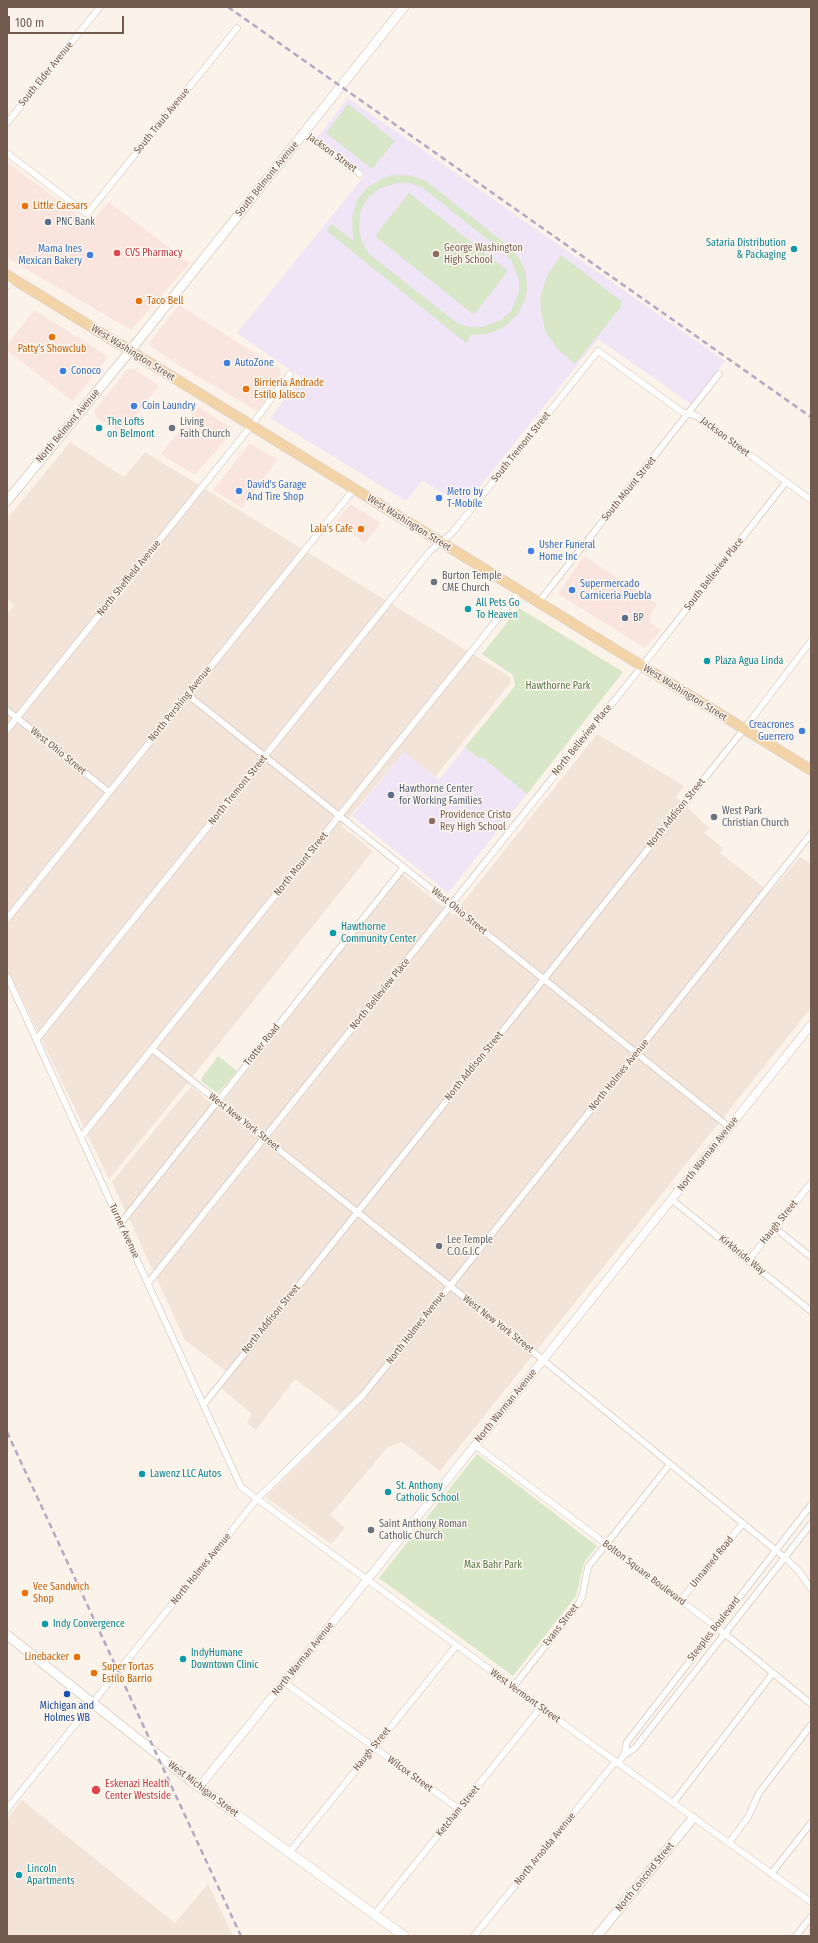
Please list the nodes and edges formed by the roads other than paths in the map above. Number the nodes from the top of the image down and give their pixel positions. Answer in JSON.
{"nodes":[{"id":1,"x":100,"y":7,"type":"edge"},
{"id":2,"x":404,"y":7,"type":"edge"},
{"id":3,"x":237,"y":28,"type":"dead end"},
{"id":4,"x":7,"y":123,"type":"edge"},
{"id":5,"x":303,"y":133,"type":"junction"},
{"id":6,"x":7,"y":152,"type":"edge"},
{"id":7,"x":360,"y":174,"type":"dead end"},
{"id":8,"x":9,"y":280,"type":"edge"},
{"id":9,"x":598,"y":350,"type":"joint"},
{"id":10,"x":130,"y":351,"type":"junction"},
{"id":11,"x":290,"y":374,"type":"dead end"},
{"id":12,"x":719,"y":374,"type":"dead end"},
{"id":13,"x":689,"y":414,"type":"junction"},
{"id":14,"x":251,"y":426,"type":"junction"},
{"id":15,"x":786,"y":482,"type":"junction"},
{"id":16,"x":354,"y":489,"type":"junction"},
{"id":17,"x":7,"y":500,"type":"edge"},
{"id":18,"x":811,"y":500,"type":"edge"},
{"id":19,"x":441,"y":542,"type":"junction"},
{"id":20,"x":520,"y":592,"type":"junction"},
{"id":21,"x":538,"y":603,"type":"junction"},
{"id":22,"x":811,"y":641,"type":"edge"},
{"id":23,"x":641,"y":666,"type":"junction"},
{"id":24,"x":188,"y":695,"type":"junction"},
{"id":25,"x":7,"y":710,"type":"edge"},
{"id":26,"x":17,"y":718,"type":"junction"},
{"id":27,"x":744,"y":729,"type":"junction"},
{"id":28,"x":7,"y":730,"type":"edge"},
{"id":29,"x":265,"y":756,"type":"junction"},
{"id":30,"x":811,"y":770,"type":"edge"},
{"id":31,"x":109,"y":792,"type":"junction"},
{"id":32,"x":340,"y":816,"type":"junction"},
{"id":33,"x":811,"y":834,"type":"edge"},
{"id":34,"x":404,"y":867,"type":"junction"},
{"id":35,"x":451,"y":905,"type":"junction"},
{"id":36,"x":7,"y":919,"type":"edge"},
{"id":37,"x":7,"y":976,"type":"edge"},
{"id":38,"x":544,"y":979,"type":"junction"},
{"id":39,"x":811,"y":1025,"type":"edge"},
{"id":40,"x":36,"y":1040,"type":"junction"},
{"id":41,"x":152,"y":1049,"type":"junction"},
{"id":42,"x":637,"y":1053,"type":"junction"},
{"id":43,"x":218,"y":1101,"type":"junction"},
{"id":44,"x":729,"y":1127,"type":"junction"},
{"id":45,"x":81,"y":1137,"type":"junction"},
{"id":46,"x":264,"y":1138,"type":"junction"},
{"id":47,"x":811,"y":1183,"type":"edge"},
{"id":48,"x":672,"y":1200,"type":"junction"},
{"id":49,"x":357,"y":1212,"type":"junction"},
{"id":50,"x":121,"y":1223,"type":"junction"},
{"id":51,"x":774,"y":1228,"type":"junction"},
{"id":52,"x":811,"y":1257,"type":"edge"},
{"id":53,"x":748,"y":1260,"type":"junction"},
{"id":54,"x":148,"y":1284,"type":"junction"},
{"id":55,"x":450,"y":1286,"type":"junction"},
{"id":56,"x":811,"y":1311,"type":"edge"},
{"id":57,"x":543,"y":1360,"type":"junction"},
{"id":58,"x":204,"y":1404,"type":"junction"},
{"id":59,"x":475,"y":1445,"type":"junction"},
{"id":60,"x":670,"y":1464,"type":"junction"},
{"id":61,"x":241,"y":1487,"type":"joint"},
{"id":62,"x":257,"y":1499,"type":"junction"},
{"id":63,"x":811,"y":1505,"type":"edge"},
{"id":64,"x":742,"y":1523,"type":"junction"},
{"id":65,"x":811,"y":1524,"type":"edge"},
{"id":66,"x":606,"y":1544,"type":"junction"},
{"id":67,"x":775,"y":1550,"type":"junction"},
{"id":68,"x":784,"y":1557,"type":"junction"},
{"id":69,"x":367,"y":1580,"type":"junction"},
{"id":70,"x":811,"y":1589,"type":"edge"},
{"id":71,"x":681,"y":1600,"type":"junction"},
{"id":72,"x":716,"y":1627,"type":"junction"},
{"id":73,"x":724,"y":1633,"type":"junction"},
{"id":74,"x":7,"y":1635,"type":"edge"},
{"id":75,"x":456,"y":1646,"type":"junction"},
{"id":76,"x":773,"y":1673,"type":"junction"},
{"id":77,"x":284,"y":1682,"type":"junction"},
{"id":78,"x":513,"y":1687,"type":"junction"},
{"id":79,"x":94,"y":1703,"type":"junction"},
{"id":80,"x":811,"y":1704,"type":"edge"},
{"id":81,"x":541,"y":1707,"type":"junction"},
{"id":82,"x":811,"y":1725,"type":"edge"},
{"id":83,"x":373,"y":1747,"type":"junction"},
{"id":84,"x":624,"y":1755,"type":"junction"},
{"id":85,"x":616,"y":1762,"type":"junction"},
{"id":86,"x":199,"y":1787,"type":"junction"},
{"id":87,"x":673,"y":1803,"type":"junction"},
{"id":88,"x":7,"y":1809,"type":"edge"},
{"id":89,"x":459,"y":1809,"type":"junction"},
{"id":90,"x":693,"y":1818,"type":"junction"},
{"id":91,"x":811,"y":1823,"type":"edge"},
{"id":92,"x":729,"y":1843,"type":"junction"},
{"id":93,"x":289,"y":1853,"type":"junction"},
{"id":94,"x":771,"y":1874,"type":"junction"},
{"id":95,"x":811,"y":1902,"type":"edge"},
{"id":96,"x":374,"y":1915,"type":"junction"},
{"id":97,"x":811,"y":1917,"type":"edge"},
{"id":98,"x":404,"y":1936,"type":"edge"},
{"id":99,"x":474,"y":1936,"type":"edge"},
{"id":100,"x":597,"y":1936,"type":"edge"},
{"id":101,"x":796,"y":1936,"type":"edge"}],
"edges":[{"from":1,"to":4,"type":"street","name":"South Elder Avenue"},
{"from":2,"to":5,"type":"main road","name":"South Belmont Avenue"},
{"from":3,"to":6,"type":"street","name":"South Traub Avenue"},
{"from":5,"to":7,"type":"street","name":"Jackson Street"},
{"from":5,"to":10,"type":"main road","name":"South Belmont Avenue"},
{"from":8,"to":10,"type":"main road","name":"West Washington Street"},
{"from":9,"to":13,"type":"street","name":"Jackson Street"},
{"from":9,"to":19,"type":"street","name":"South Tremont Street"},
{"from":10,"to":14,"type":"main road","name":"West Washington Street"},
{"from":10,"to":17,"type":"main road","name":"North Belmont Avenue"},
{"from":11,"to":14,"type":"street","name":"North Sheffield Avenue"},
{"from":12,"to":13,"type":"street","name":"South Mount Street"},
{"from":13,"to":15,"type":"street","name":"Jackson Street"},
{"from":13,"to":21,"type":"street","name":"South Mount Street"},
{"from":14,"to":16,"type":"main road","name":"West Washington Street"},
{"from":14,"to":26,"type":"street","name":"North Sheffield Avenue"},
{"from":15,"to":18,"type":"street","name":"Jackson Street"},
{"from":15,"to":23,"type":"street","name":"South Belleview Place"},
{"from":16,"to":19,"type":"main road","name":"West Washington Street"},
{"from":16,"to":24,"type":"street","name":"North Pershing Avenue"},
{"from":19,"to":20,"type":"main road","name":"West Washington Street"},
{"from":19,"to":29,"type":"street","name":"North Tremont Street"},
{"from":20,"to":21,"type":"main road","name":"West Washington Street"},
{"from":20,"to":32,"type":"street","name":"North Mount Street"},
{"from":21,"to":23,"type":"main road","name":"West Washington Street"},
{"from":22,"to":27,"type":"street","name":"North Addison Street"},
{"from":23,"to":27,"type":"main road","name":"West Washington Street"},
{"from":23,"to":35,"type":"street","name":"North Belleview Place"},
{"from":24,"to":29,"type":"street","name":"West Ohio Street"},
{"from":24,"to":31,"type":"street","name":"North Pershing Avenue"},
{"from":25,"to":26,"type":"street","name":"West Ohio Street"},
{"from":26,"to":28,"type":"street","name":"North Sheffield Avenue"},
{"from":26,"to":31,"type":"street","name":"West Ohio Street"},
{"from":27,"to":30,"type":"main road","name":"West Washington Street"},
{"from":27,"to":38,"type":"street","name":"North Addison Street"},
{"from":29,"to":32,"type":"street","name":"West Ohio Street"},
{"from":29,"to":40,"type":"street","name":"North Tremont Street"},
{"from":31,"to":36,"type":"street","name":"North Pershing Avenue"},
{"from":32,"to":34,"type":"street","name":"West Ohio Street"},
{"from":32,"to":41,"type":"street","name":"North Mount Street"},
{"from":33,"to":42,"type":"street","name":"North Holmes Avenue"},
{"from":34,"to":35,"type":"street","name":"West Ohio Street"},
{"from":34,"to":43,"type":"street","name":"Trotter Road"},
{"from":35,"to":38,"type":"street","name":"West Ohio Street"},
{"from":35,"to":46,"type":"street","name":"North Belleview Place"},
{"from":37,"to":40,"type":"street","name":"Turner Avenue"},
{"from":38,"to":42,"type":"street","name":"West Ohio Street"},
{"from":38,"to":49,"type":"street","name":"North Addison Street"},
{"from":39,"to":44,"type":"street","name":"North Warman Avenue"},
{"from":40,"to":45,"type":"street","name":"Turner Avenue"},
{"from":41,"to":43,"type":"street","name":"West New York Street"},
{"from":41,"to":45,"type":"street","name":"North Mount Street"},
{"from":42,"to":44,"type":"street","name":"West Ohio Street"},
{"from":42,"to":55,"type":"street","name":"North Holmes Avenue"},
{"from":43,"to":46,"type":"street","name":"West New York Street"},
{"from":43,"to":50,"type":"street","name":"Trotter Road"},
{"from":44,"to":48,"type":"street","name":"North Warman Avenue"},
{"from":45,"to":50,"type":"street","name":"Turner Avenue"},
{"from":46,"to":49,"type":"street","name":"West New York Street"},
{"from":46,"to":54,"type":"street","name":"North Belleview Place"},
{"from":47,"to":51,"type":"street","name":"Haugh Street"},
{"from":48,"to":53,"type":"street","name":"Kirkbride Way"},
{"from":48,"to":57,"type":"street","name":"North Warman Avenue"},
{"from":49,"to":55,"type":"street","name":"West New York Street"},
{"from":49,"to":58,"type":"street","name":"North Addison Street"},
{"from":50,"to":54,"type":"street","name":"Turner Avenue"},
{"from":51,"to":52,"type":"street"},
{"from":51,"to":53,"type":"street","name":"Haugh Street"},
{"from":53,"to":56,"type":"street","name":"Kirkbride Way"},
{"from":54,"to":58,"type":"street","name":"Turner Avenue"},
{"from":55,"to":57,"type":"street","name":"West New York Street"},
{"from":55,"to":62,"type":"street","name":"North Holmes Avenue"},
{"from":57,"to":59,"type":"street","name":"North Warman Avenue"},
{"from":57,"to":60,"type":"street","name":"West New York Street"},
{"from":58,"to":61,"type":"street","name":"Turner Avenue"},
{"from":59,"to":66,"type":"street","name":"Bolton Square Boulevard"},
{"from":59,"to":69,"type":"street","name":"North Warman Avenue"},
{"from":60,"to":64,"type":"street","name":"West New York Street"},
{"from":60,"to":66,"type":"street","name":"Evans Street"},
{"from":61,"to":62,"type":"street","name":"West Vermont Street"},
{"from":62,"to":69,"type":"street","name":"West Vermont Street"},
{"from":62,"to":79,"type":"street","name":"North Holmes Avenue"},
{"from":63,"to":67,"type":"street","name":"Steeples Boulevard"},
{"from":64,"to":67,"type":"street","name":"West New York Street"},
{"from":64,"to":71,"type":"street","name":"Unnamed Road"},
{"from":65,"to":68,"type":"street","name":"Steeples Boulevard"},
{"from":66,"to":71,"type":"street","name":"Bolton Square Boulevard"},
{"from":66,"to":78,"type":"street","name":"Evans Street"},
{"from":67,"to":68,"type":"street","name":"West New York Street"},
{"from":67,"to":72,"type":"street","name":"Steeples Boulevard"},
{"from":68,"to":70,"type":"street","name":"West New York Street"},
{"from":68,"to":73,"type":"street","name":"Steeples Boulevard"},
{"from":69,"to":75,"type":"street","name":"West Vermont Street"},
{"from":69,"to":77,"type":"street","name":"North Warman Avenue"},
{"from":71,"to":72,"type":"street","name":"Bolton Square Boulevard"},
{"from":72,"to":73,"type":"street","name":"Bolton Square Boulevard"},
{"from":72,"to":84,"type":"street","name":"Steeples Boulevard"},
{"from":73,"to":76,"type":"street","name":"Bolton Square Boulevard"},
{"from":73,"to":84,"type":"street","name":"Steeples Boulevard"},
{"from":74,"to":79,"type":"main road","name":"West Michigan Street"},
{"from":75,"to":78,"type":"street","name":"West Vermont Street"},
{"from":75,"to":83,"type":"street","name":"Haugh Street"},
{"from":76,"to":80,"type":"street","name":"Bolton Square Boulevard"},
{"from":76,"to":87,"type":"street"},
{"from":77,"to":83,"type":"street","name":"Wilcox Street"},
{"from":77,"to":86,"type":"street","name":"North Warman Avenue"},
{"from":78,"to":81,"type":"street","name":"West Vermont Street"},
{"from":79,"to":86,"type":"main road","name":"West Michigan Street"},
{"from":79,"to":88,"type":"street","name":"North Holmes Avenue"},
{"from":81,"to":85,"type":"street","name":"West Vermont Street"},
{"from":81,"to":89,"type":"street","name":"Ketcham Street"},
{"from":82,"to":92,"type":"street"},
{"from":83,"to":89,"type":"street","name":"Wilcox Street"},
{"from":83,"to":93,"type":"street","name":"Haugh Street"},
{"from":84,"to":85,"type":"street","name":"Steeples Boulevard"},
{"from":85,"to":87,"type":"street","name":"West Vermont Street"},
{"from":85,"to":99,"type":"street","name":"North Arnolda Avenue"},
{"from":86,"to":93,"type":"main road","name":"West Michigan Street"},
{"from":87,"to":90,"type":"street","name":"West Vermont Street"},
{"from":89,"to":96,"type":"street","name":"Ketcham Street"},
{"from":90,"to":92,"type":"street","name":"West Vermont Street"},
{"from":90,"to":100,"type":"main road","name":"North Concord Street"},
{"from":91,"to":94,"type":"street"},
{"from":92,"to":94,"type":"street","name":"West Vermont Street"},
{"from":93,"to":96,"type":"main road","name":"West Michigan Street"},
{"from":94,"to":95,"type":"street","name":"West Vermont Street"},
{"from":96,"to":98,"type":"main road","name":"West Michigan Street"},
{"from":97,"to":101,"type":"street"}]}
